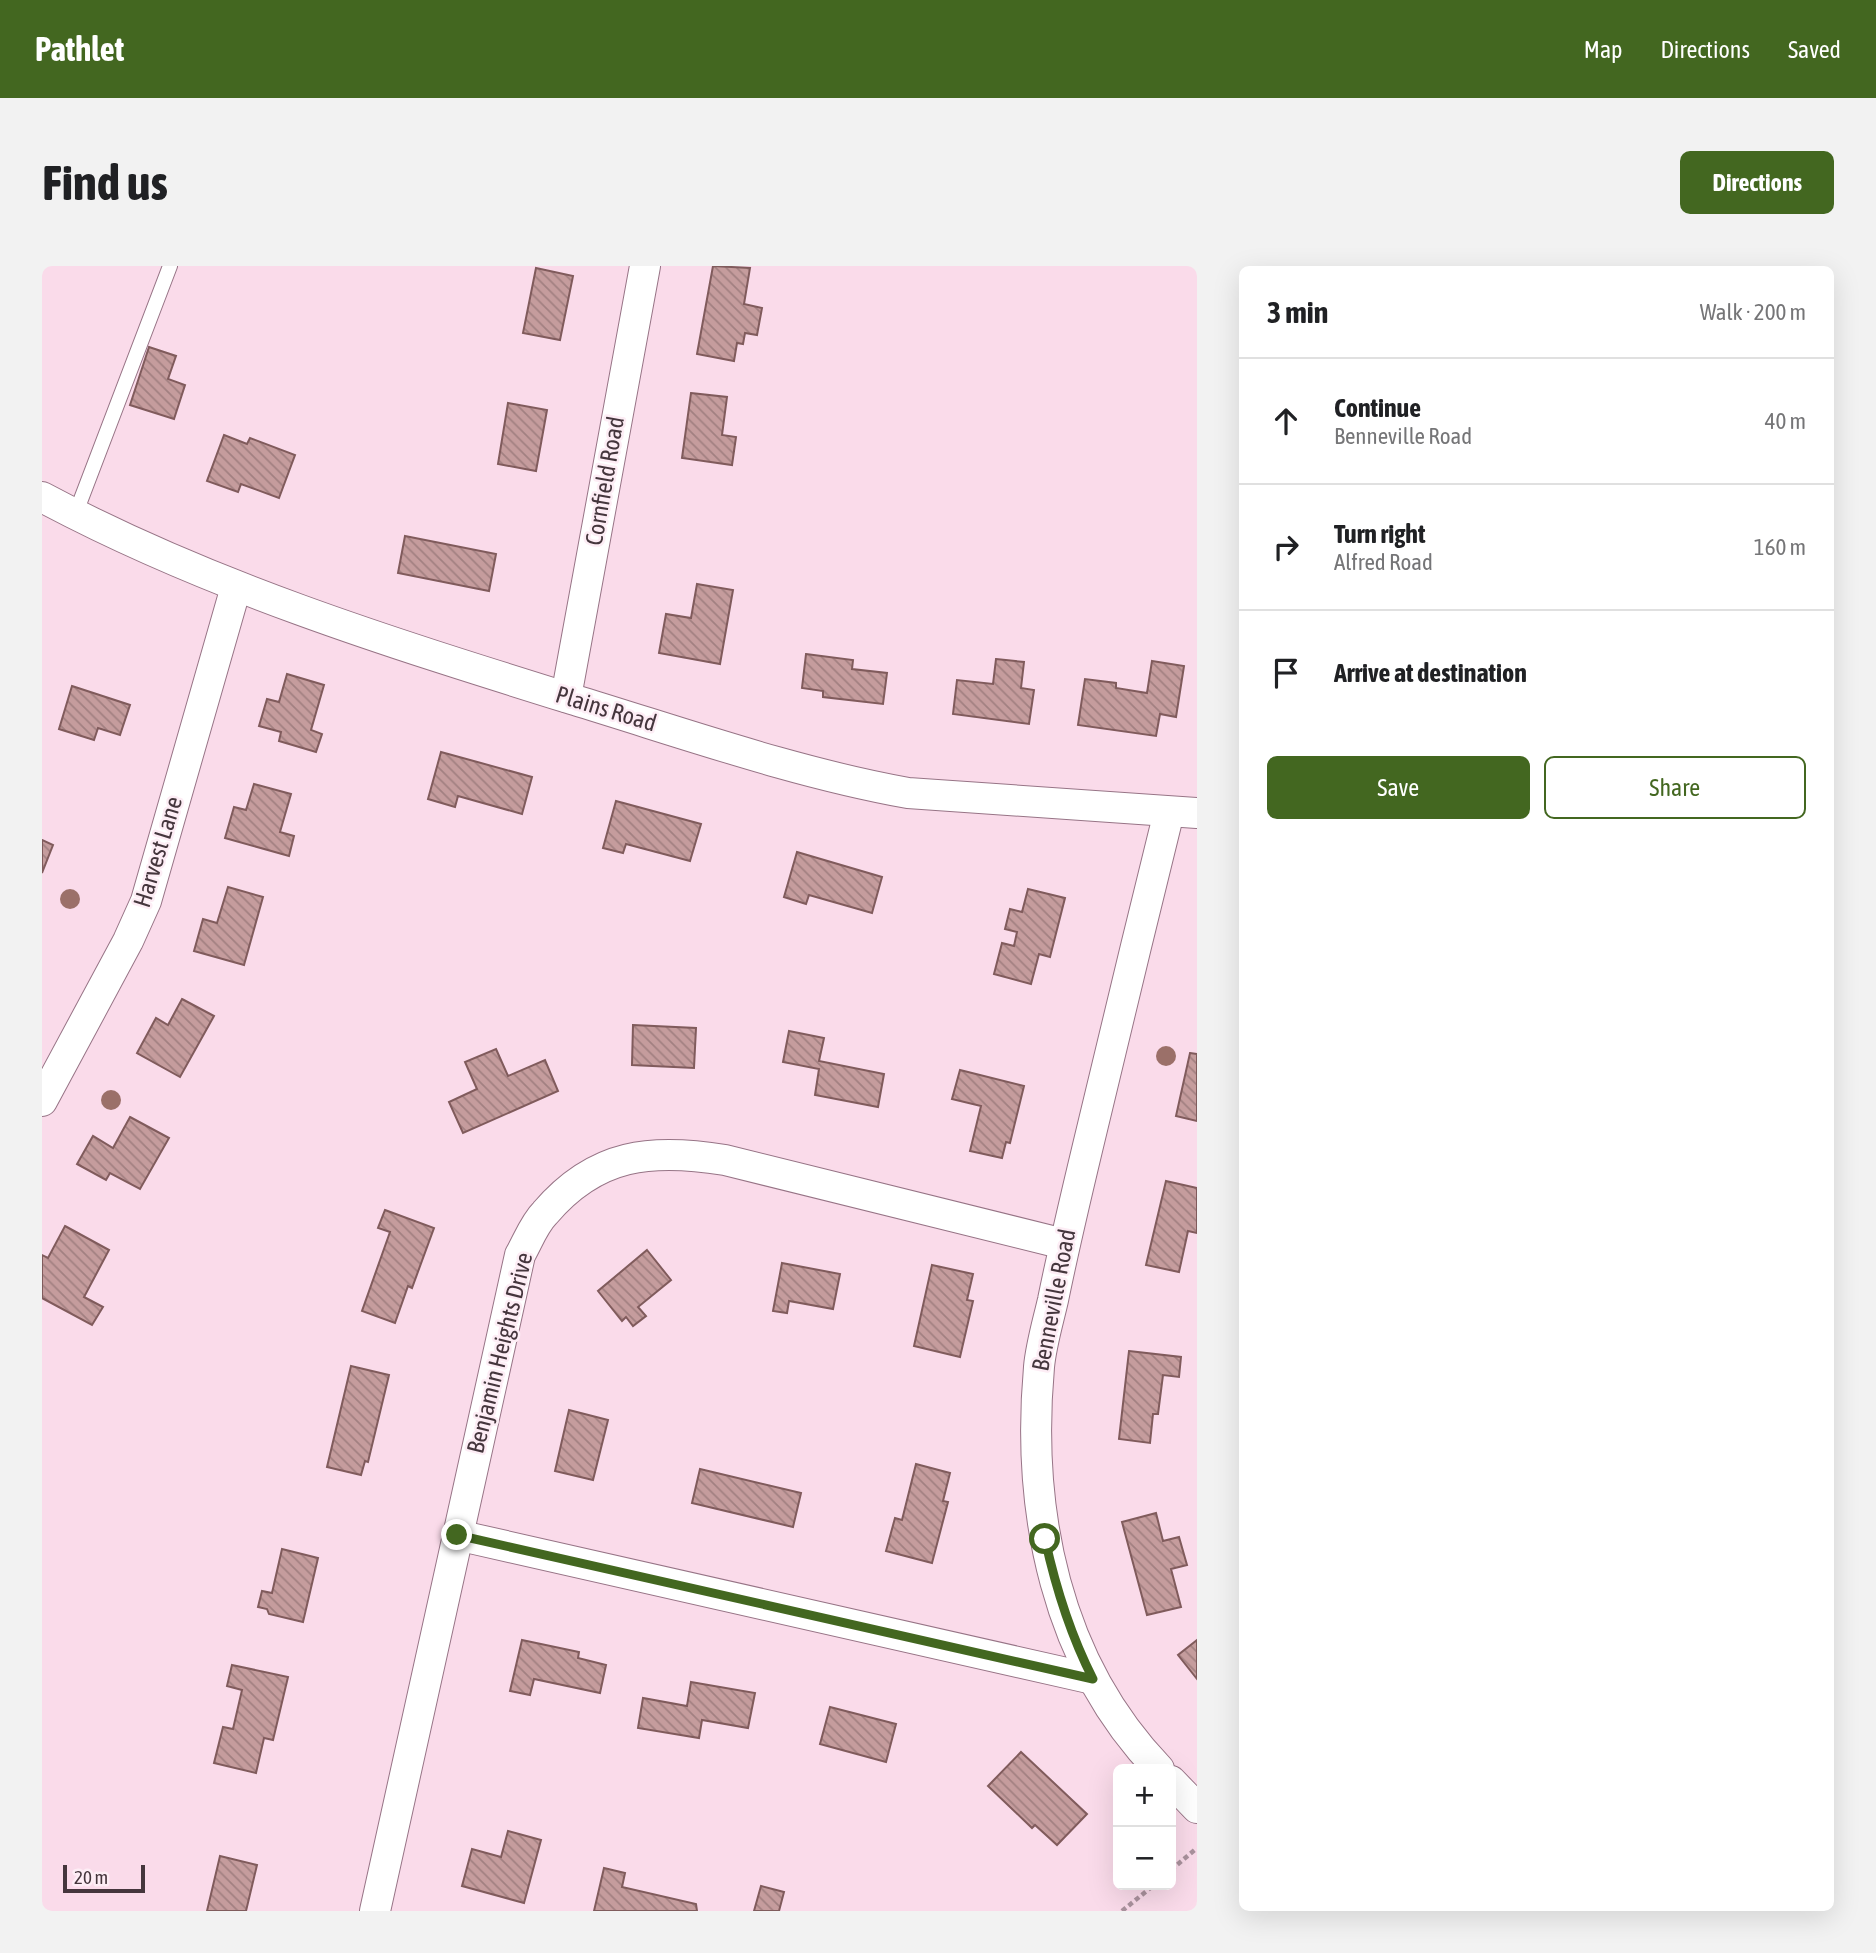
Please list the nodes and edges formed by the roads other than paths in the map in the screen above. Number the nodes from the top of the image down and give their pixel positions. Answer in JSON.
{"nodes":[{"id":1,"x":170,"y":266,"type":"edge"},
{"id":2,"x":645,"y":266,"type":"edge"},
{"id":3,"x":42,"y":497,"type":"edge"},
{"id":4,"x":75,"y":515,"type":"junction"},
{"id":5,"x":236,"y":587,"type":"junction"},
{"id":6,"x":566,"y":697,"type":"junction"},
{"id":7,"x":1183,"y":813,"type":"edge"},
{"id":8,"x":42,"y":1101,"type":"edge"},
{"id":9,"x":1064,"y":1244,"type":"junction"},
{"id":10,"x":457,"y":1535,"type":"junction"},
{"id":11,"x":1093,"y":1679,"type":"junction"},
{"id":12,"x":1154,"y":1764,"type":"edge"},
{"id":13,"x":1176,"y":1786,"type":"edge"},
{"id":14,"x":1197,"y":1808,"type":"edge"},
{"id":15,"x":375,"y":1911,"type":"edge"}],
"edges":[{"from":1,"to":4,"type":"lane"},
{"from":2,"to":6,"type":"street","name":"Cornfield Road"},
{"from":3,"to":4,"type":"street","name":"Plains Road"},
{"from":4,"to":5,"type":"street","name":"Plains Road"},
{"from":5,"to":6,"type":"street","name":"Plains Road"},
{"from":5,"to":8,"type":"street","name":"Harvest Lane"},
{"from":6,"to":7,"type":"street","name":"Plains Road"},
{"from":7,"to":9,"type":"street","name":"Benneville Road"},
{"from":9,"to":10,"type":"street","name":"Benjamin Heights Drive"},
{"from":9,"to":11,"type":"street","name":"Benneville Road"},
{"from":10,"to":11,"type":"street"},
{"from":10,"to":15,"type":"street","name":"Benjamin Heights Drive"},
{"from":11,"to":12,"type":"street","name":"Benneville Road"},
{"from":13,"to":14,"type":"street"}]}
